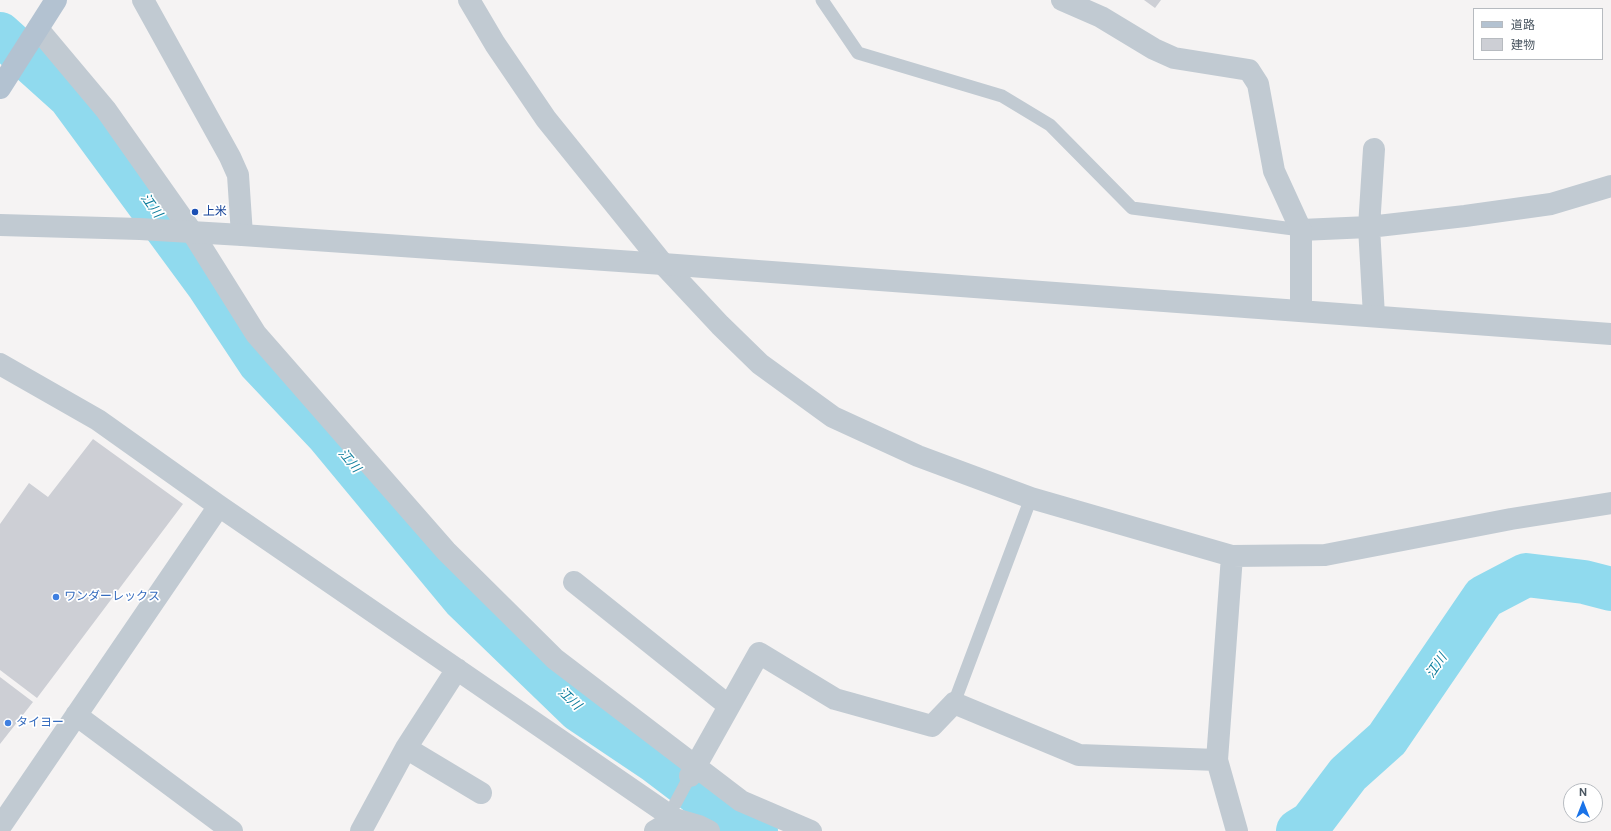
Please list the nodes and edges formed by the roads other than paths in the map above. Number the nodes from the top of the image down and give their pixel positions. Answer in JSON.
{"nodes":[{"id":1,"x":56,"y":0,"type":"edge"},
{"id":2,"x":143,"y":0,"type":"edge"},
{"id":3,"x":468,"y":0,"type":"edge"},
{"id":4,"x":822,"y":0,"type":"edge"},
{"id":5,"x":1062,"y":0,"type":"edge"},
{"id":6,"x":35,"y":34,"type":"junction"},
{"id":7,"x":5,"y":80,"type":"edge"},
{"id":8,"x":1374,"y":149,"type":"dead end"},
{"id":9,"x":1611,"y":186,"type":"edge"},
{"id":10,"x":0,"y":225,"type":"edge"},
{"id":11,"x":1370,"y":227,"type":"junction"},
{"id":12,"x":1301,"y":230,"type":"junction"},
{"id":13,"x":188,"y":232,"type":"junction"},
{"id":14,"x":242,"y":235,"type":"junction"},
{"id":15,"x":662,"y":264,"type":"junction"},
{"id":16,"x":1301,"y":311,"type":"junction"},
{"id":17,"x":1374,"y":316,"type":"junction"},
{"id":18,"x":1611,"y":334,"type":"edge"},
{"id":19,"x":0,"y":364,"type":"edge"},
{"id":20,"x":1031,"y":498,"type":"junction"},
{"id":21,"x":1611,"y":503,"type":"edge"},
{"id":22,"x":219,"y":506,"type":"junction"},
{"id":23,"x":1232,"y":556,"type":"junction"},
{"id":24,"x":574,"y":582,"type":"dead end"},
{"id":25,"x":457,"y":669,"type":"junction"},
{"id":26,"x":954,"y":703,"type":"junction"},
{"id":27,"x":729,"y":706,"type":"junction"},
{"id":28,"x":76,"y":715,"type":"junction"},
{"id":29,"x":406,"y":748,"type":"junction"},
{"id":30,"x":1217,"y":760,"type":"junction"},
{"id":31,"x":693,"y":771,"type":"junction"},
{"id":32,"x":480,"y":793,"type":"dead end"},
{"id":33,"x":675,"y":812,"type":"junction"},
{"id":34,"x":0,"y":827,"type":"edge"},
{"id":35,"x":232,"y":831,"type":"edge"},
{"id":36,"x":361,"y":831,"type":"edge"},
{"id":37,"x":655,"y":831,"type":"edge"},
{"id":38,"x":709,"y":831,"type":"edge"},
{"id":39,"x":810,"y":831,"type":"edge"},
{"id":40,"x":1236,"y":831,"type":"edge"}],
"edges":[{"from":1,"to":6,"type":"main road"},
{"from":2,"to":14,"type":"street"},
{"from":3,"to":15,"type":"street"},
{"from":4,"to":12,"type":"lane"},
{"from":5,"to":12,"type":"street"},
{"from":6,"to":7,"type":"main road"},
{"from":6,"to":13,"type":"street"},
{"from":8,"to":11,"type":"street"},
{"from":9,"to":11,"type":"street"},
{"from":10,"to":13,"type":"street"},
{"from":11,"to":12,"type":"street"},
{"from":11,"to":17,"type":"street"},
{"from":12,"to":16,"type":"street"},
{"from":13,"to":14,"type":"street"},
{"from":13,"to":31,"type":"street"},
{"from":14,"to":15,"type":"street"},
{"from":15,"to":16,"type":"street"},
{"from":15,"to":20,"type":"street"},
{"from":16,"to":17,"type":"street"},
{"from":17,"to":18,"type":"street"},
{"from":19,"to":22,"type":"street"},
{"from":20,"to":23,"type":"street"},
{"from":20,"to":26,"type":"lane"},
{"from":21,"to":23,"type":"street"},
{"from":22,"to":25,"type":"street"},
{"from":22,"to":28,"type":"street"},
{"from":23,"to":30,"type":"street"},
{"from":24,"to":27,"type":"street"},
{"from":25,"to":29,"type":"street"},
{"from":25,"to":33,"type":"street"},
{"from":26,"to":27,"type":"street"},
{"from":26,"to":30,"type":"street"},
{"from":27,"to":31,"type":"street"},
{"from":28,"to":34,"type":"street"},
{"from":28,"to":35,"type":"street"},
{"from":29,"to":32,"type":"street"},
{"from":29,"to":36,"type":"street"},
{"from":30,"to":40,"type":"street"},
{"from":31,"to":33,"type":"lane"},
{"from":31,"to":39,"type":"street"},
{"from":33,"to":37,"type":"street"},
{"from":33,"to":38,"type":"street"}]}
